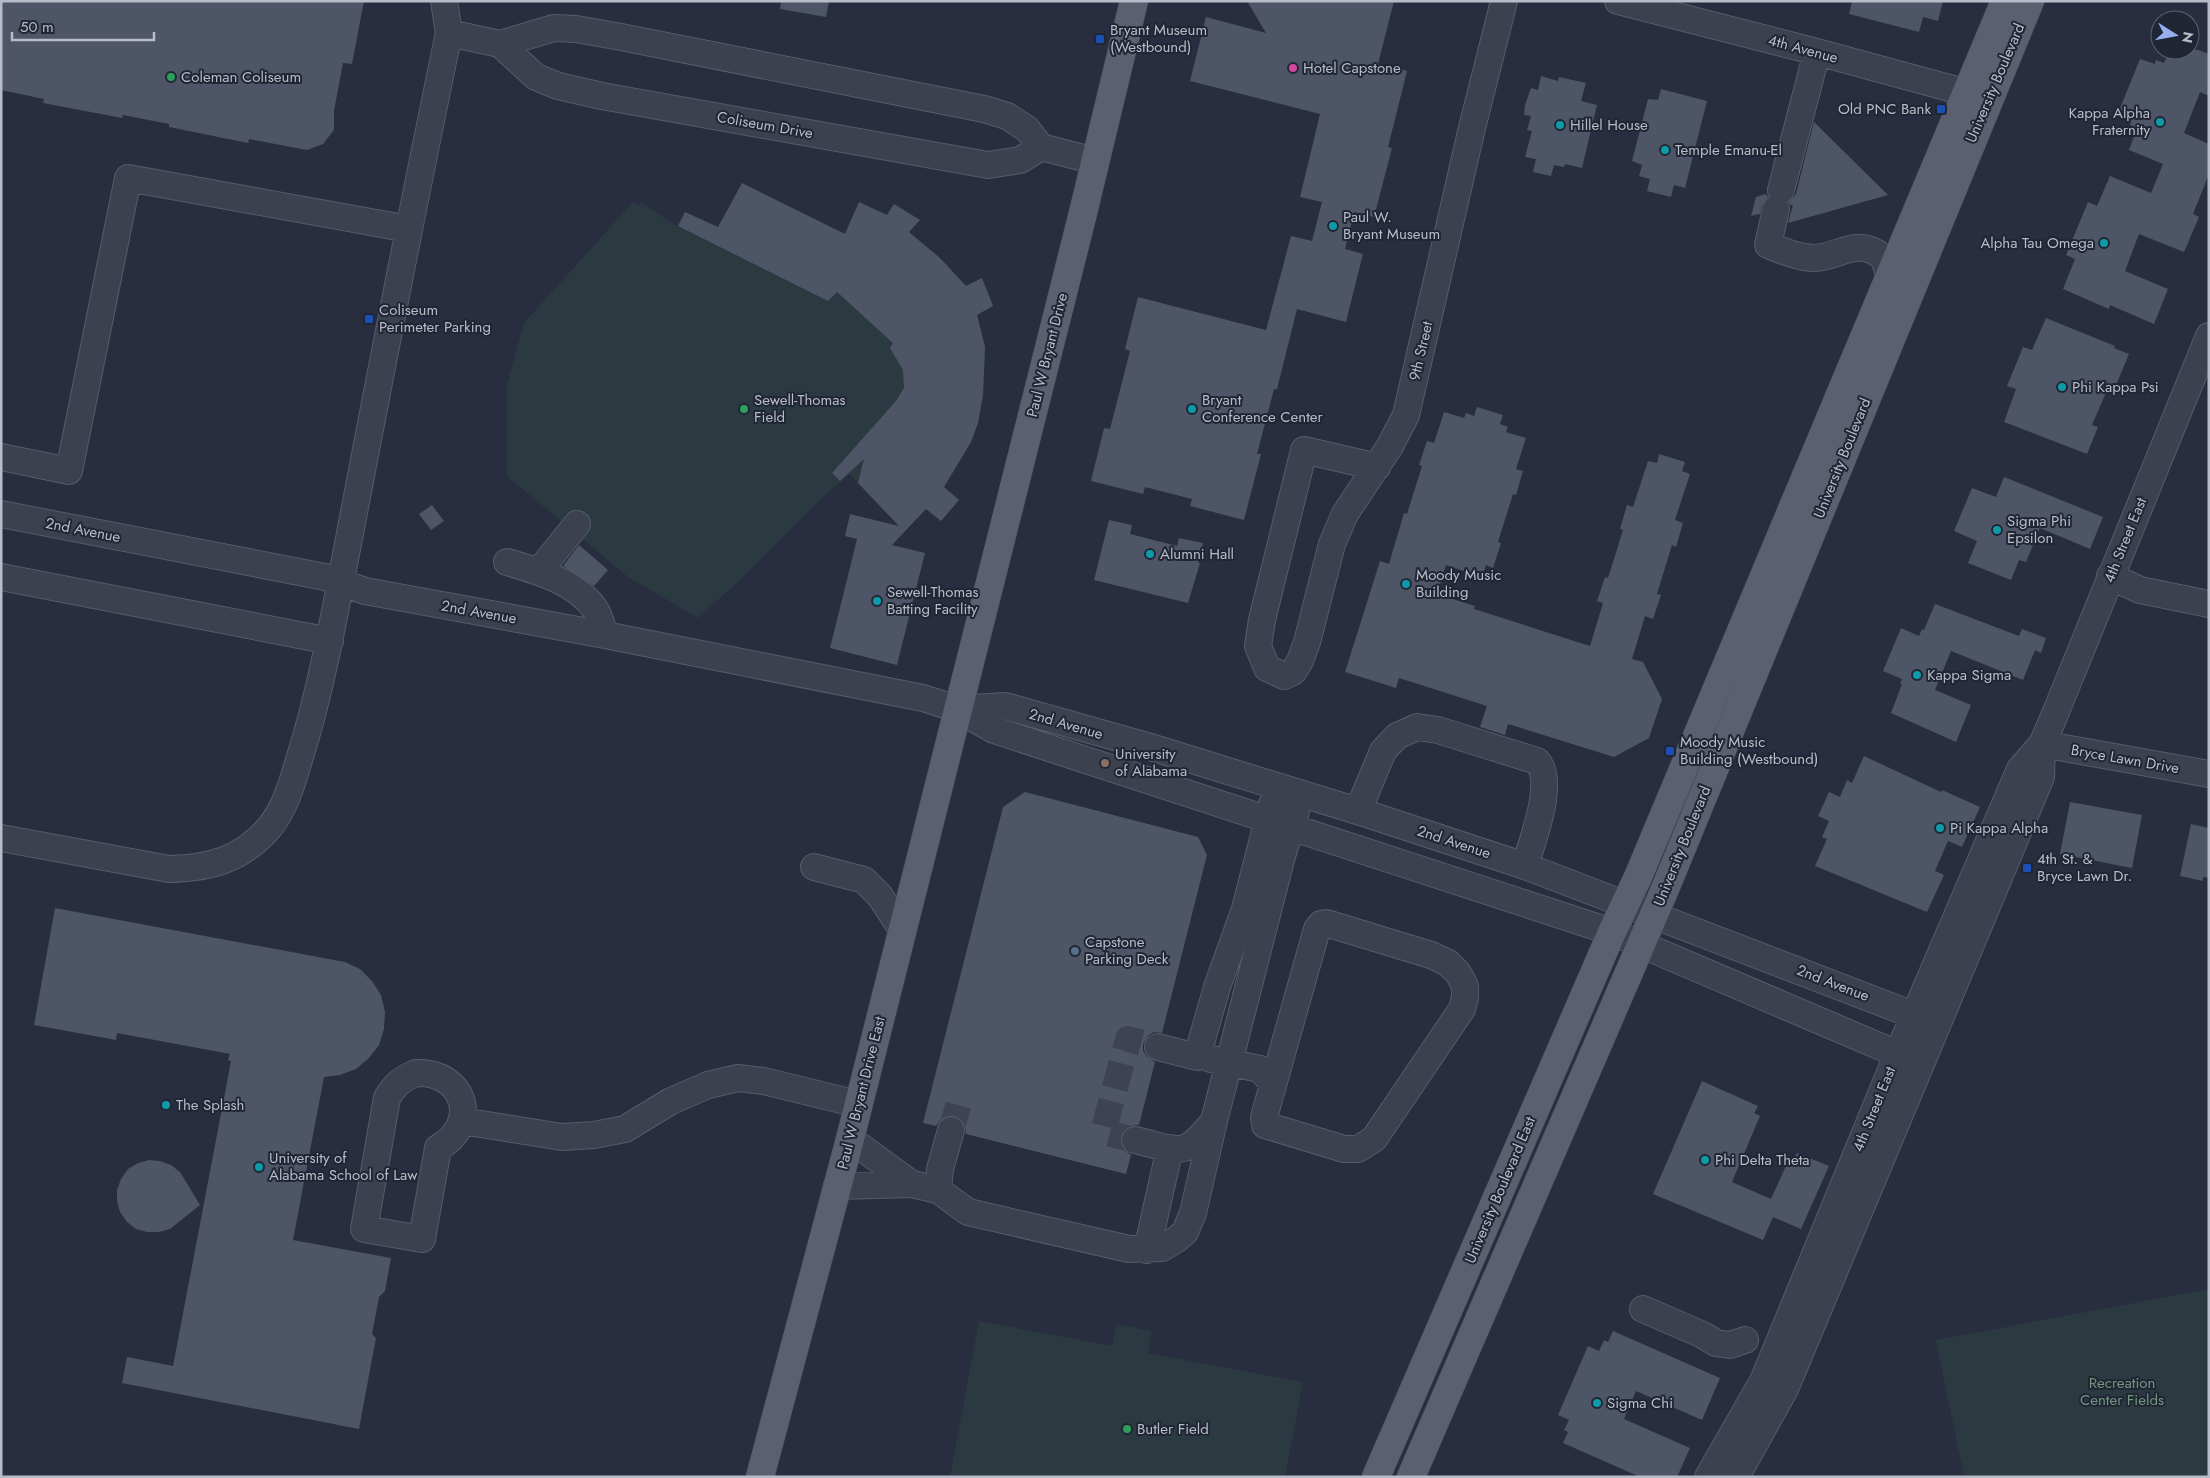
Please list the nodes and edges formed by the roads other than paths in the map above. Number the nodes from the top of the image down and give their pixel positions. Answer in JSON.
{"nodes":[{"id":1,"x":444,"y":1,"type":"edge"},
{"id":2,"x":1134,"y":1,"type":"edge"},
{"id":3,"x":1504,"y":1,"type":"edge"},
{"id":4,"x":1618,"y":1,"type":"edge"},
{"id":5,"x":2005,"y":1,"type":"edge"},
{"id":6,"x":2030,"y":1,"type":"edge"},
{"id":7,"x":449,"y":33,"type":"junction"},
{"id":8,"x":500,"y":44,"type":"junction"},
{"id":9,"x":1817,"y":52,"type":"junction"},
{"id":10,"x":1977,"y":98,"type":"junction"},
{"id":11,"x":1042,"y":148,"type":"junction"},
{"id":12,"x":1095,"y":161,"type":"junction"},
{"id":13,"x":409,"y":229,"type":"junction"},
{"id":14,"x":1890,"y":278,"type":"junction"},
{"id":15,"x":2207,"y":343,"type":"edge"},
{"id":16,"x":1,"y":457,"type":"edge"},
{"id":17,"x":1377,"y":466,"type":"junction"},
{"id":18,"x":1,"y":514,"type":"edge"},
{"id":19,"x":577,"y":524,"type":"dead end"},
{"id":20,"x":507,"y":562,"type":"dead end"},
{"id":21,"x":539,"y":571,"type":"junction"},
{"id":22,"x":1,"y":576,"type":"edge"},
{"id":23,"x":2110,"y":576,"type":"junction"},
{"id":24,"x":341,"y":582,"type":"junction"},
{"id":25,"x":2209,"y":604,"type":"edge"},
{"id":26,"x":605,"y":635,"type":"junction"},
{"id":27,"x":330,"y":642,"type":"junction"},
{"id":28,"x":957,"y":709,"type":"junction"},
{"id":29,"x":2042,"y":744,"type":"junction"},
{"id":30,"x":2209,"y":774,"type":"edge"},
{"id":31,"x":1277,"y":786,"type":"junction"},
{"id":32,"x":1302,"y":794,"type":"junction"},
{"id":33,"x":1358,"y":811,"type":"junction"},
{"id":34,"x":1279,"y":824,"type":"junction"},
{"id":35,"x":1,"y":838,"type":"edge"},
{"id":36,"x":1525,"y":866,"type":"junction"},
{"id":37,"x":814,"y":867,"type":"dead end"},
{"id":38,"x":1626,"y":904,"type":"junction"},
{"id":39,"x":1654,"y":914,"type":"junction"},
{"id":40,"x":902,"y":930,"type":"junction"},
{"id":41,"x":1612,"y":932,"type":"junction"},
{"id":42,"x":1642,"y":943,"type":"junction"},
{"id":43,"x":1926,"y":1019,"type":"junction"},
{"id":44,"x":1158,"y":1047,"type":"tunnel mouth"},
{"id":45,"x":1898,"y":1053,"type":"junction"},
{"id":46,"x":1197,"y":1057,"type":"junction"},
{"id":47,"x":1921,"y":1064,"type":"junction"},
{"id":48,"x":1228,"y":1066,"type":"junction"},
{"id":49,"x":1270,"y":1076,"type":"junction"},
{"id":50,"x":858,"y":1104,"type":"junction"},
{"id":51,"x":462,"y":1121,"type":"junction"},
{"id":52,"x":1214,"y":1121,"type":"junction"},
{"id":53,"x":951,"y":1130,"type":"tunnel mouth"},
{"id":54,"x":850,"y":1140,"type":"junction"},
{"id":55,"x":1135,"y":1140,"type":"tunnel mouth"},
{"id":56,"x":1170,"y":1148,"type":"junction"},
{"id":57,"x":912,"y":1184,"type":"junction"},
{"id":58,"x":837,"y":1186,"type":"junction"},
{"id":59,"x":938,"y":1190,"type":"junction"},
{"id":60,"x":1147,"y":1250,"type":"junction"},
{"id":61,"x":1644,"y":1309,"type":"dead end"},
{"id":62,"x":1785,"y":1359,"type":"junction"},
{"id":63,"x":760,"y":1477,"type":"edge"},
{"id":64,"x":1376,"y":1477,"type":"edge"},
{"id":65,"x":1411,"y":1477,"type":"edge"},
{"id":66,"x":1708,"y":1477,"type":"edge"},
{"id":67,"x":1736,"y":1477,"type":"edge"}],
"edges":[{"from":1,"to":7,"type":"street"},
{"from":2,"to":12,"type":"main road","name":"Paul W Bryant Drive"},
{"from":3,"to":17,"type":"street","name":"9th Street"},
{"from":4,"to":9,"type":"street","name":"4th Avenue"},
{"from":5,"to":10,"type":"main road","name":"University Boulevard"},
{"from":6,"to":10,"type":"main road","name":"University Boulevard"},
{"from":7,"to":8,"type":"street"},
{"from":7,"to":13,"type":"street"},
{"from":8,"to":11,"type":"street"},
{"from":8,"to":11,"type":"street","name":"Coliseum Drive"},
{"from":9,"to":10,"type":"street","name":"4th Avenue"},
{"from":9,"to":14,"type":"street"},
{"from":10,"to":14,"type":"main road","name":"University Boulevard"},
{"from":10,"to":39,"type":"main road","name":"University Boulevard"},
{"from":11,"to":12,"type":"street"},
{"from":12,"to":28,"type":"main road","name":"Paul W Bryant Drive"},
{"from":13,"to":16,"type":"street"},
{"from":13,"to":24,"type":"street"},
{"from":14,"to":38,"type":"main road","name":"University Boulevard"},
{"from":15,"to":23,"type":"street","name":"4th Street East"},
{"from":17,"to":17,"type":"street","name":"9th Street"},
{"from":18,"to":24,"type":"street","name":"2nd Avenue"},
{"from":19,"to":21,"type":"street"},
{"from":20,"to":21,"type":"street"},
{"from":21,"to":26,"type":"street"},
{"from":22,"to":27,"type":"street"},
{"from":23,"to":25,"type":"street"},
{"from":23,"to":29,"type":"street","name":"4th Street East"},
{"from":24,"to":26,"type":"street","name":"2nd Avenue"},
{"from":24,"to":27,"type":"street"},
{"from":26,"to":28,"type":"street","name":"2nd Avenue"},
{"from":27,"to":35,"type":"street"},
{"from":28,"to":31,"type":"street","name":"2nd Avenue"},
{"from":28,"to":34,"type":"street","name":"2nd Avenue"},
{"from":28,"to":40,"type":"main road","name":"Paul W Bryant Drive East"},
{"from":29,"to":30,"type":"street","name":"Bryce Lawn Drive"},
{"from":29,"to":43,"type":"street","name":"4th Street East"},
{"from":31,"to":32,"type":"street","name":"2nd Avenue"},
{"from":31,"to":34,"type":"street"},
{"from":32,"to":33,"type":"street","name":"2nd Avenue"},
{"from":32,"to":34,"type":"street"},
{"from":33,"to":36,"type":"street","name":"2nd Avenue"},
{"from":33,"to":36,"type":"street"},
{"from":34,"to":41,"type":"street","name":"2nd Avenue"},
{"from":34,"to":46,"type":"street"},
{"from":34,"to":48,"type":"street"},
{"from":36,"to":38,"type":"street","name":"2nd Avenue"},
{"from":37,"to":40,"type":"street"},
{"from":38,"to":39,"type":"street","name":"2nd Avenue"},
{"from":38,"to":41,"type":"main road","name":"University Boulevard East"},
{"from":39,"to":42,"type":"main road","name":"University Boulevard East"},
{"from":39,"to":43,"type":"street","name":"2nd Avenue"},
{"from":40,"to":50,"type":"main road","name":"Paul W Bryant Drive East"},
{"from":41,"to":42,"type":"street","name":"2nd Avenue"},
{"from":41,"to":64,"type":"main road","name":"University Boulevard East"},
{"from":42,"to":45,"type":"street","name":"2nd Avenue"},
{"from":42,"to":65,"type":"main road","name":"University Boulevard East"},
{"from":43,"to":45,"type":"street","name":"4th Street East"},
{"from":43,"to":47,"type":"street","name":"4th Street East"},
{"from":44,"to":46,"type":"street"},
{"from":45,"to":47,"type":"street","name":"2nd Avenue"},
{"from":45,"to":62,"type":"street","name":"4th Street East"},
{"from":46,"to":48,"type":"street"},
{"from":47,"to":62,"type":"street","name":"4th Street East"},
{"from":48,"to":49,"type":"street"},
{"from":48,"to":52,"type":"street"},
{"from":49,"to":49,"type":"street"},
{"from":50,"to":51,"type":"street"},
{"from":50,"to":54,"type":"main road","name":"Paul W Bryant Drive East"},
{"from":51,"to":51,"type":"street"},
{"from":52,"to":56,"type":"street"},
{"from":52,"to":60,"type":"street"},
{"from":53,"to":59,"type":"street"},
{"from":54,"to":57,"type":"street"},
{"from":54,"to":58,"type":"main road","name":"Paul W Bryant Drive East"},
{"from":55,"to":56,"type":"street"},
{"from":56,"to":60,"type":"street"},
{"from":57,"to":58,"type":"street"},
{"from":57,"to":59,"type":"street"},
{"from":58,"to":63,"type":"main road","name":"Paul W Bryant Drive East"},
{"from":59,"to":60,"type":"street"},
{"from":61,"to":62,"type":"street"},
{"from":62,"to":66,"type":"street","name":"4th Street East"},
{"from":62,"to":67,"type":"street","name":"4th Street East"}]}
